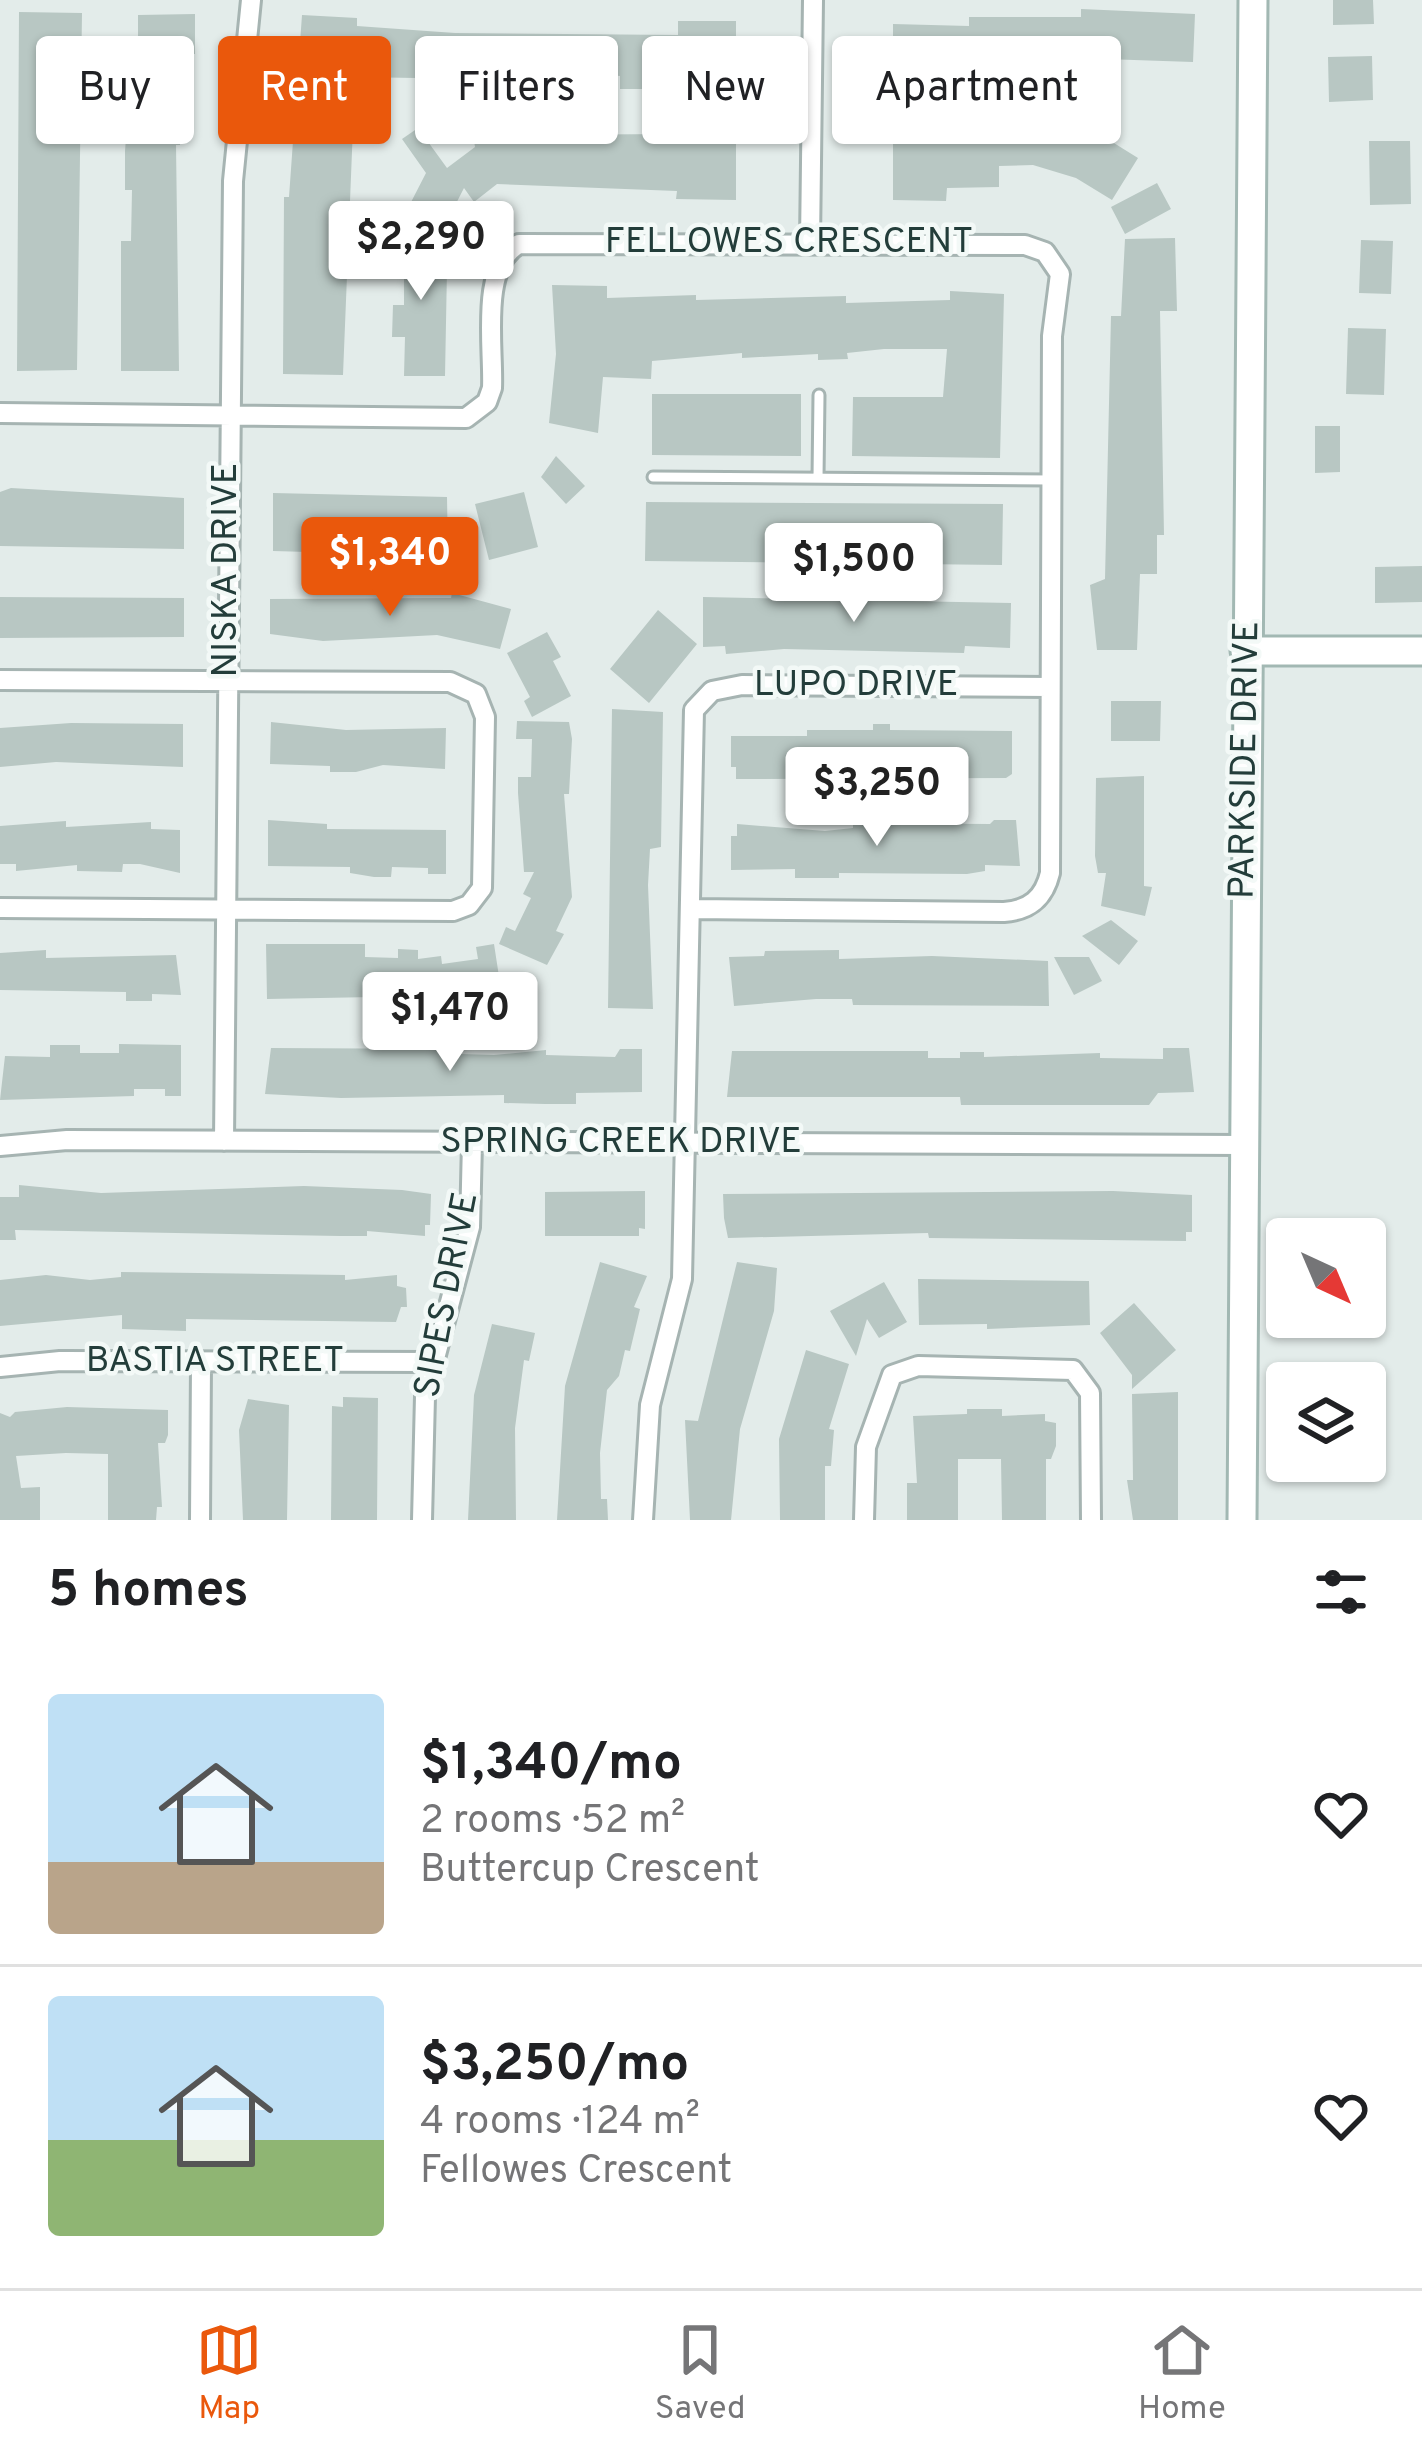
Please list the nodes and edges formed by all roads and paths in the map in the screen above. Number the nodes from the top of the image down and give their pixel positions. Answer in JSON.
{"nodes":[{"id":1,"x":251,"y":0,"type":"edge"},
{"id":2,"x":812,"y":0,"type":"edge"},
{"id":3,"x":1252,"y":0,"type":"edge"},
{"id":4,"x":810,"y":243,"type":"junction"},
{"id":5,"x":819,"y":395,"type":"dead end"},
{"id":6,"x":0,"y":413,"type":"edge"},
{"id":7,"x":229,"y":414,"type":"junction"},
{"id":8,"x":653,"y":477,"type":"dead end"},
{"id":9,"x":818,"y":478,"type":"junction"},
{"id":10,"x":1052,"y":480,"type":"junction"},
{"id":11,"x":1245,"y":651,"type":"junction"},
{"id":12,"x":1422,"y":651,"type":"edge"},
{"id":13,"x":0,"y":680,"type":"edge"},
{"id":14,"x":227,"y":681,"type":"junction"},
{"id":15,"x":1049,"y":687,"type":"junction"},
{"id":16,"x":0,"y":908,"type":"edge"},
{"id":17,"x":693,"y":909,"type":"junction"},
{"id":18,"x":225,"y":910,"type":"junction"},
{"id":19,"x":224,"y":1141,"type":"junction"},
{"id":20,"x":472,"y":1142,"type":"junction"},
{"id":21,"x":683,"y":1144,"type":"junction"},
{"id":22,"x":1243,"y":1144,"type":"junction"},
{"id":23,"x":0,"y":1146,"type":"edge"},
{"id":24,"x":431,"y":1362,"type":"junction"},
{"id":25,"x":201,"y":1363,"type":"junction"},
{"id":26,"x":0,"y":1367,"type":"edge"},
{"id":27,"x":200,"y":1520,"type":"edge"},
{"id":28,"x":422,"y":1520,"type":"edge"},
{"id":29,"x":643,"y":1520,"type":"edge"},
{"id":30,"x":864,"y":1520,"type":"edge"},
{"id":31,"x":1091,"y":1520,"type":"edge"},
{"id":32,"x":1242,"y":1520,"type":"edge"}],
"edges":[{"from":1,"to":7,"type":"street","name":"NISKA DRIVE"},
{"from":2,"to":4,"type":"street"},
{"from":3,"to":11,"type":"main road","name":"PARKSIDE DRIVE"},
{"from":4,"to":7,"type":"street","name":"FELLOWES CRESCENT"},
{"from":4,"to":10,"type":"street","name":"FELLOWES CRESCENT"},
{"from":5,"to":9,"type":"lane"},
{"from":6,"to":7,"type":"street","name":"FELLOWES CRESCENT"},
{"from":7,"to":14,"type":"street","name":"NISKA DRIVE"},
{"from":8,"to":9,"type":"lane"},
{"from":9,"to":10,"type":"lane"},
{"from":10,"to":15,"type":"street","name":"FELLOWES CRESCENT"},
{"from":11,"to":12,"type":"main road"},
{"from":11,"to":22,"type":"main road","name":"PARKSIDE DRIVE"},
{"from":13,"to":14,"type":"street"},
{"from":14,"to":18,"type":"street","name":"NISKA DRIVE"},
{"from":14,"to":18,"type":"street"},
{"from":15,"to":17,"type":"street","name":"LUPO DRIVE"},
{"from":15,"to":17,"type":"street"},
{"from":16,"to":18,"type":"street"},
{"from":17,"to":21,"type":"street","name":"LUPO DRIVE"},
{"from":18,"to":19,"type":"street","name":"NISKA DRIVE"},
{"from":19,"to":20,"type":"street","name":"SPRING CREEK DRIVE"},
{"from":19,"to":23,"type":"street","name":"SPRING CREEK DRIVE"},
{"from":20,"to":21,"type":"street","name":"SPRING CREEK DRIVE"},
{"from":20,"to":24,"type":"street","name":"SIPES DRIVE"},
{"from":21,"to":22,"type":"street","name":"SPRING CREEK DRIVE"},
{"from":21,"to":29,"type":"street","name":"LUPO DRIVE"},
{"from":22,"to":32,"type":"main road","name":"PARKSIDE DRIVE"},
{"from":24,"to":25,"type":"street","name":"BASTIA STREET"},
{"from":24,"to":28,"type":"street","name":"SIPES DRIVE"},
{"from":25,"to":26,"type":"street","name":"BASTIA STREET"},
{"from":25,"to":27,"type":"street"},
{"from":30,"to":31,"type":"street"}]}
